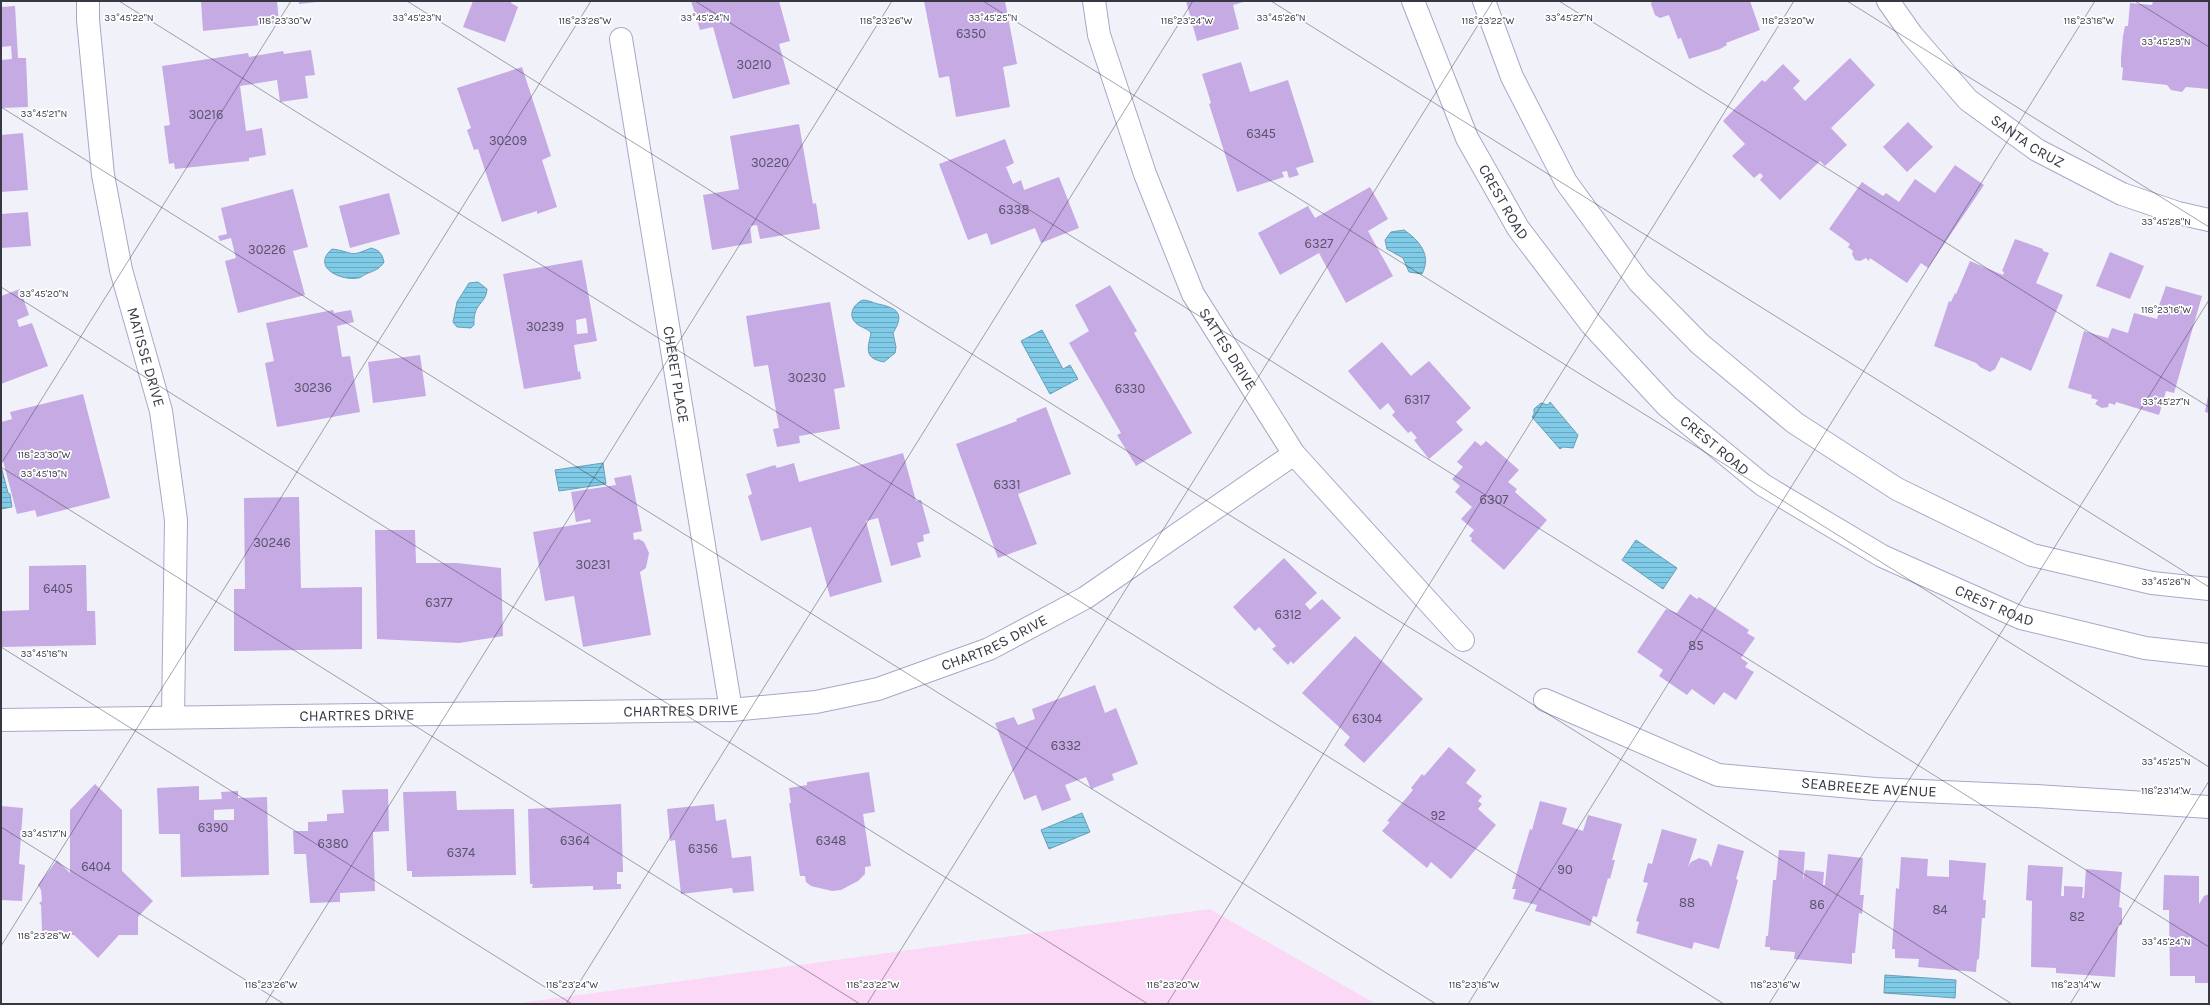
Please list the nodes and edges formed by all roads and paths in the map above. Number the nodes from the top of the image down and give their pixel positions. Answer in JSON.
{"nodes":[{"id":1,"x":88,"y":1,"type":"edge"},
{"id":2,"x":1094,"y":1,"type":"edge"},
{"id":3,"x":1413,"y":1,"type":"edge"},
{"id":4,"x":1484,"y":1,"type":"edge"},
{"id":5,"x":1888,"y":1,"type":"edge"},
{"id":6,"x":621,"y":39,"type":"dead end"},
{"id":7,"x":2209,"y":220,"type":"edge"},
{"id":8,"x":1294,"y":454,"type":"junction"},
{"id":9,"x":2209,"y":589,"type":"edge"},
{"id":10,"x":1463,"y":640,"type":"dead end"},
{"id":11,"x":2209,"y":655,"type":"edge"},
{"id":12,"x":1545,"y":700,"type":"dead end"},
{"id":13,"x":731,"y":710,"type":"junction"},
{"id":14,"x":173,"y":716,"type":"junction"},
{"id":15,"x":1,"y":720,"type":"edge"},
{"id":16,"x":2209,"y":807,"type":"edge"}],
"edges":[{"from":1,"to":14,"type":"street","name":"MATISSE DRIVE"},
{"from":2,"to":8,"type":"street","name":"SATTES DRIVE"},
{"from":3,"to":11,"type":"street","name":"CREST ROAD"},
{"from":4,"to":9,"type":"street"},
{"from":5,"to":7,"type":"street","name":"SANTA CRUZ"},
{"from":6,"to":13,"type":"street","name":"CHERET PLACE"},
{"from":8,"to":10,"type":"street","name":"SATTES DRIVE"},
{"from":8,"to":13,"type":"street","name":"CHARTRES DRIVE"},
{"from":12,"to":16,"type":"street","name":"SEABREEZE AVENUE"},
{"from":13,"to":14,"type":"street","name":"CHARTRES DRIVE"},
{"from":14,"to":15,"type":"street","name":"CHARTRES DRIVE"}]}
